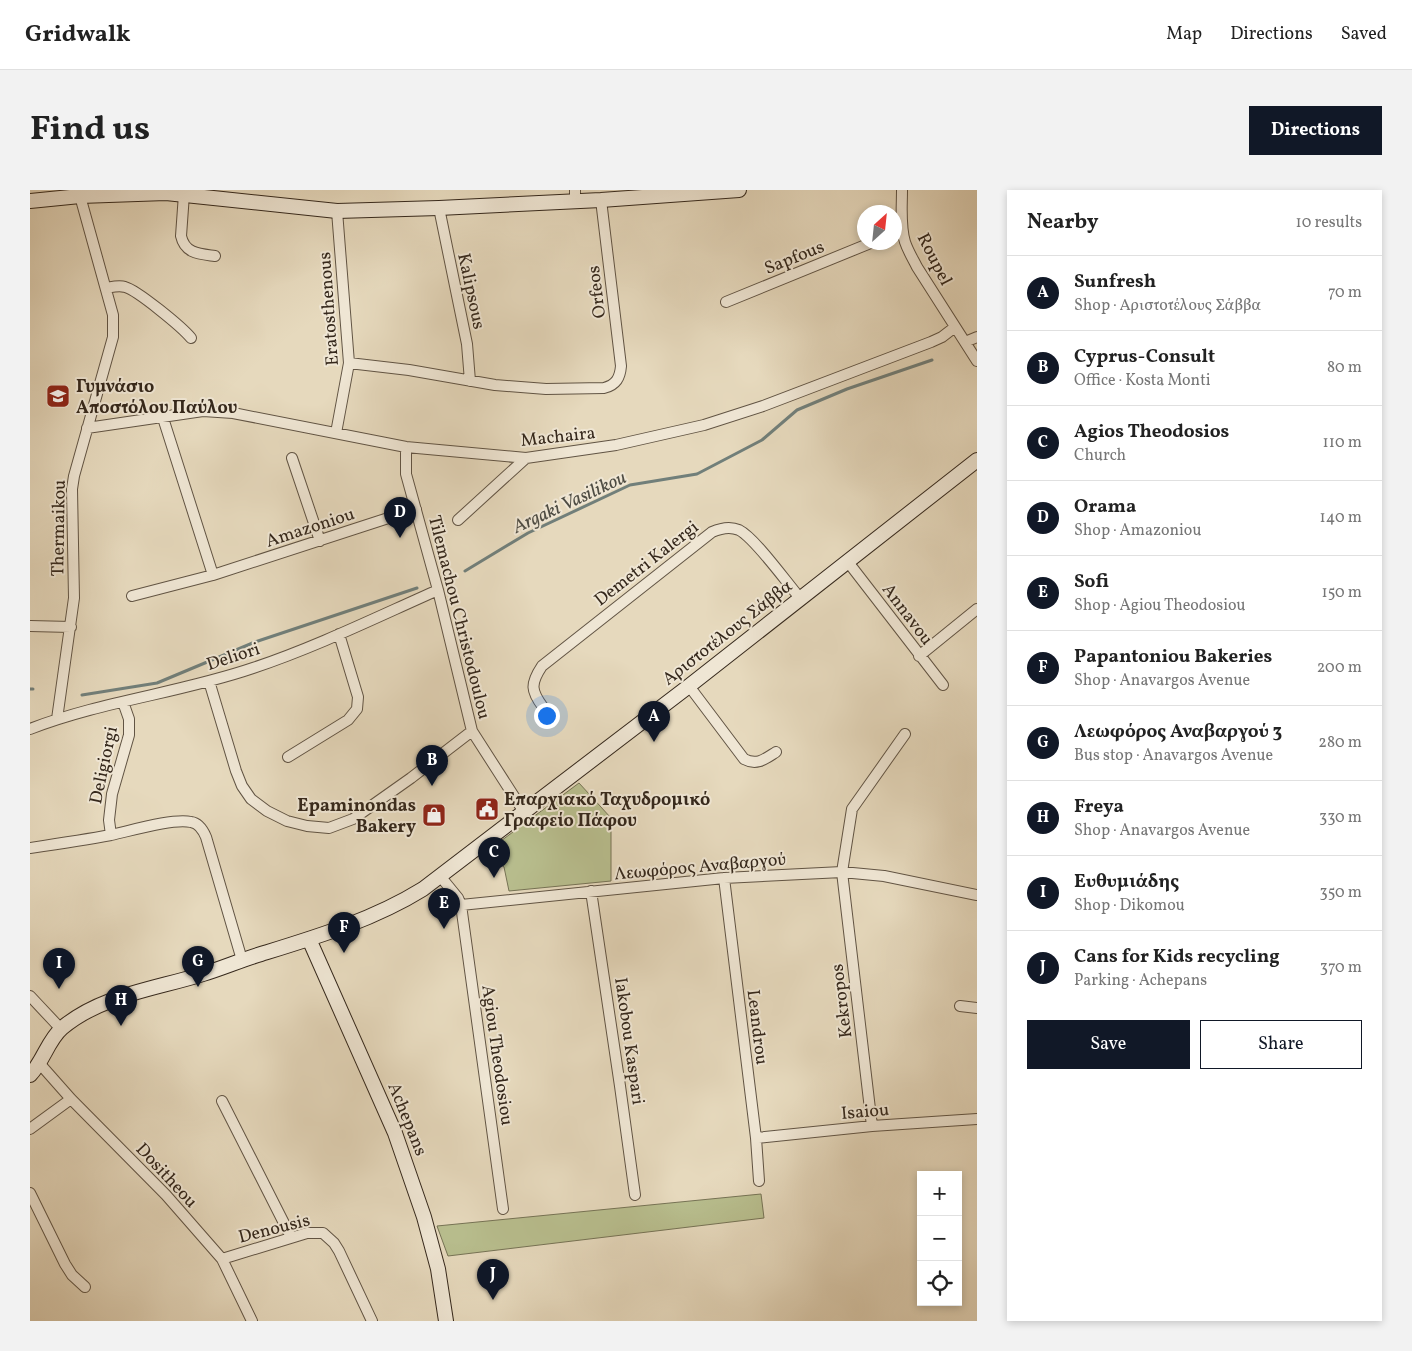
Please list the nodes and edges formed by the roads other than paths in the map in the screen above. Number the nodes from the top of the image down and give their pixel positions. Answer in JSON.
{"nodes":[{"id":1,"x":739,"y":190,"type":"edge"},
{"id":2,"x":902,"y":190,"type":"edge"},
{"id":3,"x":184,"y":194,"type":"junction"},
{"id":4,"x":80,"y":196,"type":"junction"},
{"id":5,"x":575,"y":196,"type":"edge"},
{"id":6,"x":601,"y":200,"type":"junction"},
{"id":7,"x":30,"y":201,"type":"edge"},
{"id":8,"x":901,"y":205,"type":"edge"},
{"id":9,"x":439,"y":208,"type":"junction"},
{"id":10,"x":337,"y":211,"type":"junction"},
{"id":11,"x":902,"y":237,"type":"edge"},
{"id":12,"x":857,"y":249,"type":"edge"},
{"id":13,"x":215,"y":256,"type":"dead end"},
{"id":14,"x":106,"y":288,"type":"junction"},
{"id":15,"x":726,"y":302,"type":"dead end"},
{"id":16,"x":955,"y":327,"type":"junction"},
{"id":17,"x":977,"y":337,"type":"edge"},
{"id":18,"x":191,"y":338,"type":"dead end"},
{"id":19,"x":965,"y":342,"type":"junction"},
{"id":20,"x":977,"y":361,"type":"edge"},
{"id":21,"x":349,"y":363,"type":"junction"},
{"id":22,"x":470,"y":381,"type":"junction"},
{"id":23,"x":163,"y":418,"type":"junction"},
{"id":24,"x":87,"y":428,"type":"junction"},
{"id":25,"x":336,"y":433,"type":"junction"},
{"id":26,"x":406,"y":447,"type":"junction"},
{"id":27,"x":292,"y":458,"type":"dead end"},
{"id":28,"x":526,"y":458,"type":"junction"},
{"id":29,"x":976,"y":462,"type":"edge"},
{"id":30,"x":416,"y":509,"type":"junction"},
{"id":31,"x":458,"y":520,"type":"dead end"},
{"id":32,"x":320,"y":540,"type":"junction"},
{"id":33,"x":848,"y":562,"type":"junction"},
{"id":34,"x":213,"y":575,"type":"junction"},
{"id":35,"x":438,"y":590,"type":"junction"},
{"id":36,"x":132,"y":596,"type":"dead end"},
{"id":37,"x":800,"y":598,"type":"junction"},
{"id":38,"x":977,"y":608,"type":"edge"},
{"id":39,"x":30,"y":626,"type":"edge"},
{"id":40,"x":71,"y":627,"type":"junction"},
{"id":41,"x":339,"y":634,"type":"junction"},
{"id":42,"x":919,"y":656,"type":"junction"},
{"id":43,"x":209,"y":681,"type":"junction"},
{"id":44,"x":943,"y":685,"type":"dead end"},
{"id":45,"x":689,"y":686,"type":"junction"},
{"id":46,"x":123,"y":702,"type":"junction"},
{"id":47,"x":543,"y":707,"type":"dead end"},
{"id":48,"x":57,"y":719,"type":"junction"},
{"id":49,"x":30,"y":729,"type":"edge"},
{"id":50,"x":472,"y":731,"type":"junction"},
{"id":51,"x":905,"y":734,"type":"dead end"},
{"id":52,"x":776,"y":752,"type":"dead end"},
{"id":53,"x":288,"y":757,"type":"dead end"},
{"id":54,"x":524,"y":812,"type":"junction"},
{"id":55,"x":111,"y":835,"type":"junction"},
{"id":56,"x":30,"y":848,"type":"edge"},
{"id":57,"x":842,"y":872,"type":"junction"},
{"id":58,"x":440,"y":876,"type":"junction"},
{"id":59,"x":724,"y":878,"type":"junction"},
{"id":60,"x":591,"y":891,"type":"junction"},
{"id":61,"x":977,"y":895,"type":"edge"},
{"id":62,"x":461,"y":905,"type":"junction"},
{"id":63,"x":309,"y":939,"type":"junction"},
{"id":64,"x":242,"y":960,"type":"junction"},
{"id":65,"x":30,"y":996,"type":"edge"},
{"id":66,"x":960,"y":1006,"type":"dead end"},
{"id":67,"x":977,"y":1008,"type":"edge"},
{"id":68,"x":61,"y":1029,"type":"junction"},
{"id":69,"x":35,"y":1061,"type":"edge"},
{"id":70,"x":30,"y":1075,"type":"edge"},
{"id":71,"x":72,"y":1099,"type":"junction"},
{"id":72,"x":222,"y":1101,"type":"dead end"},
{"id":73,"x":977,"y":1119,"type":"edge"},
{"id":74,"x":872,"y":1126,"type":"junction"},
{"id":75,"x":30,"y":1129,"type":"edge"},
{"id":76,"x":756,"y":1138,"type":"junction"},
{"id":77,"x":759,"y":1181,"type":"dead end"},
{"id":78,"x":30,"y":1193,"type":"edge"},
{"id":79,"x":635,"y":1195,"type":"dead end"},
{"id":80,"x":503,"y":1209,"type":"dead end"},
{"id":81,"x":291,"y":1237,"type":"junction"},
{"id":82,"x":222,"y":1259,"type":"junction"},
{"id":83,"x":85,"y":1287,"type":"dead end"},
{"id":84,"x":252,"y":1321,"type":"edge"},
{"id":85,"x":372,"y":1321,"type":"edge"},
{"id":86,"x":446,"y":1321,"type":"edge"}],
"edges":[{"from":1,"to":6,"type":"street"},
{"from":2,"to":8,"type":"street","name":"Roupel"},
{"from":3,"to":4,"type":"street"},
{"from":3,"to":10,"type":"street"},
{"from":3,"to":13,"type":"street"},
{"from":4,"to":7,"type":"street"},
{"from":4,"to":14,"type":"street","name":"Thermaikou"},
{"from":5,"to":6,"type":"street"},
{"from":5,"to":9,"type":"street"},
{"from":6,"to":22,"type":"street","name":"Orfeos"},
{"from":9,"to":10,"type":"street"},
{"from":9,"to":22,"type":"street","name":"Kalipsous"},
{"from":10,"to":21,"type":"street","name":"Eratosthenous"},
{"from":11,"to":16,"type":"street","name":"Roupel"},
{"from":12,"to":15,"type":"street","name":"Sapfous"},
{"from":14,"to":18,"type":"street"},
{"from":14,"to":24,"type":"street","name":"Thermaikou"},
{"from":16,"to":19,"type":"street","name":"Roupel"},
{"from":16,"to":28,"type":"street","name":"Machaira"},
{"from":17,"to":19,"type":"street"},
{"from":19,"to":20,"type":"street","name":"Roupel"},
{"from":21,"to":22,"type":"street"},
{"from":21,"to":25,"type":"street","name":"Eratosthenous"},
{"from":23,"to":24,"type":"street","name":"Machaira"},
{"from":23,"to":25,"type":"street","name":"Machaira"},
{"from":23,"to":34,"type":"street"},
{"from":24,"to":40,"type":"street","name":"Thermaikou"},
{"from":25,"to":26,"type":"street","name":"Machaira"},
{"from":26,"to":28,"type":"street","name":"Machaira"},
{"from":26,"to":30,"type":"street","name":"Tilemachou Christodoulou"},
{"from":27,"to":32,"type":"street"},
{"from":28,"to":31,"type":"street"},
{"from":29,"to":33,"type":"street","name":"Αριστοτέλους Σάββα"},
{"from":30,"to":32,"type":"street","name":"Amazoniou"},
{"from":30,"to":35,"type":"street","name":"Tilemachou Christodoulou"},
{"from":32,"to":34,"type":"street","name":"Amazoniou"},
{"from":33,"to":37,"type":"street","name":"Αριστοτέλους Σάββα"},
{"from":33,"to":42,"type":"street","name":"Annavou"},
{"from":34,"to":36,"type":"street","name":"Amazoniou"},
{"from":35,"to":41,"type":"street","name":"Deliori"},
{"from":35,"to":50,"type":"street","name":"Tilemachou Christodoulou"},
{"from":37,"to":45,"type":"street","name":"Αριστοτέλους Σάββα"},
{"from":37,"to":47,"type":"street","name":"Demetri Kalergi"},
{"from":38,"to":42,"type":"street"},
{"from":39,"to":40,"type":"street"},
{"from":40,"to":48,"type":"street","name":"Thermaikou"},
{"from":41,"to":43,"type":"street","name":"Deliori"},
{"from":41,"to":53,"type":"street"},
{"from":42,"to":44,"type":"street","name":"Annavou"},
{"from":43,"to":46,"type":"street","name":"Deliori"},
{"from":43,"to":50,"type":"street"},
{"from":45,"to":52,"type":"street"},
{"from":45,"to":54,"type":"street","name":"Αριστοτέλους Σάββα"},
{"from":46,"to":48,"type":"street","name":"Deliori"},
{"from":46,"to":55,"type":"street","name":"Deligiorgi"},
{"from":48,"to":49,"type":"street","name":"Deliori"},
{"from":50,"to":54,"type":"street","name":"Tilemachou Christodoulou"},
{"from":51,"to":57,"type":"street","name":"Kekropos"},
{"from":54,"to":58,"type":"street","name":"Αριστοτέλους Σάββα"},
{"from":55,"to":56,"type":"street"},
{"from":55,"to":64,"type":"street"},
{"from":57,"to":59,"type":"street","name":"Λεωφόρος Αναβαργού"},
{"from":57,"to":61,"type":"street","name":"Λεωφόρος Αναβαργού"},
{"from":57,"to":74,"type":"street","name":"Kekropos"},
{"from":58,"to":62,"type":"street"},
{"from":58,"to":63,"type":"street","name":"Αριστοτέλους Σάββα"},
{"from":59,"to":60,"type":"street","name":"Λεωφόρος Αναβαργού"},
{"from":59,"to":76,"type":"street","name":"Leandrou"},
{"from":60,"to":62,"type":"street","name":"Λεωφόρος Αναβαργού"},
{"from":60,"to":79,"type":"street","name":"Iakobou Kaspari"},
{"from":62,"to":80,"type":"street","name":"Agiou Theodosiou"},
{"from":63,"to":64,"type":"street","name":"Αριστοτέλους Σάββα"},
{"from":63,"to":86,"type":"street","name":"Achepans"},
{"from":64,"to":68,"type":"street","name":"Αριστοτέλους Σάββα"},
{"from":65,"to":68,"type":"street"},
{"from":66,"to":67,"type":"street"},
{"from":68,"to":69,"type":"street","name":"Αριστοτέλους Σάββα"},
{"from":69,"to":70,"type":"street","name":"Αριστοτέλους Σάββα"},
{"from":69,"to":71,"type":"street","name":"Dositheou"},
{"from":71,"to":75,"type":"street"},
{"from":71,"to":82,"type":"street","name":"Dositheou"},
{"from":72,"to":81,"type":"street"},
{"from":73,"to":74,"type":"street","name":"Isaiou"},
{"from":74,"to":76,"type":"street","name":"Isaiou"},
{"from":76,"to":77,"type":"street","name":"Leandrou"},
{"from":78,"to":83,"type":"street"},
{"from":81,"to":82,"type":"street","name":"Denousis"},
{"from":81,"to":85,"type":"street","name":"Denousis"},
{"from":82,"to":84,"type":"street","name":"Dositheou"}]}
